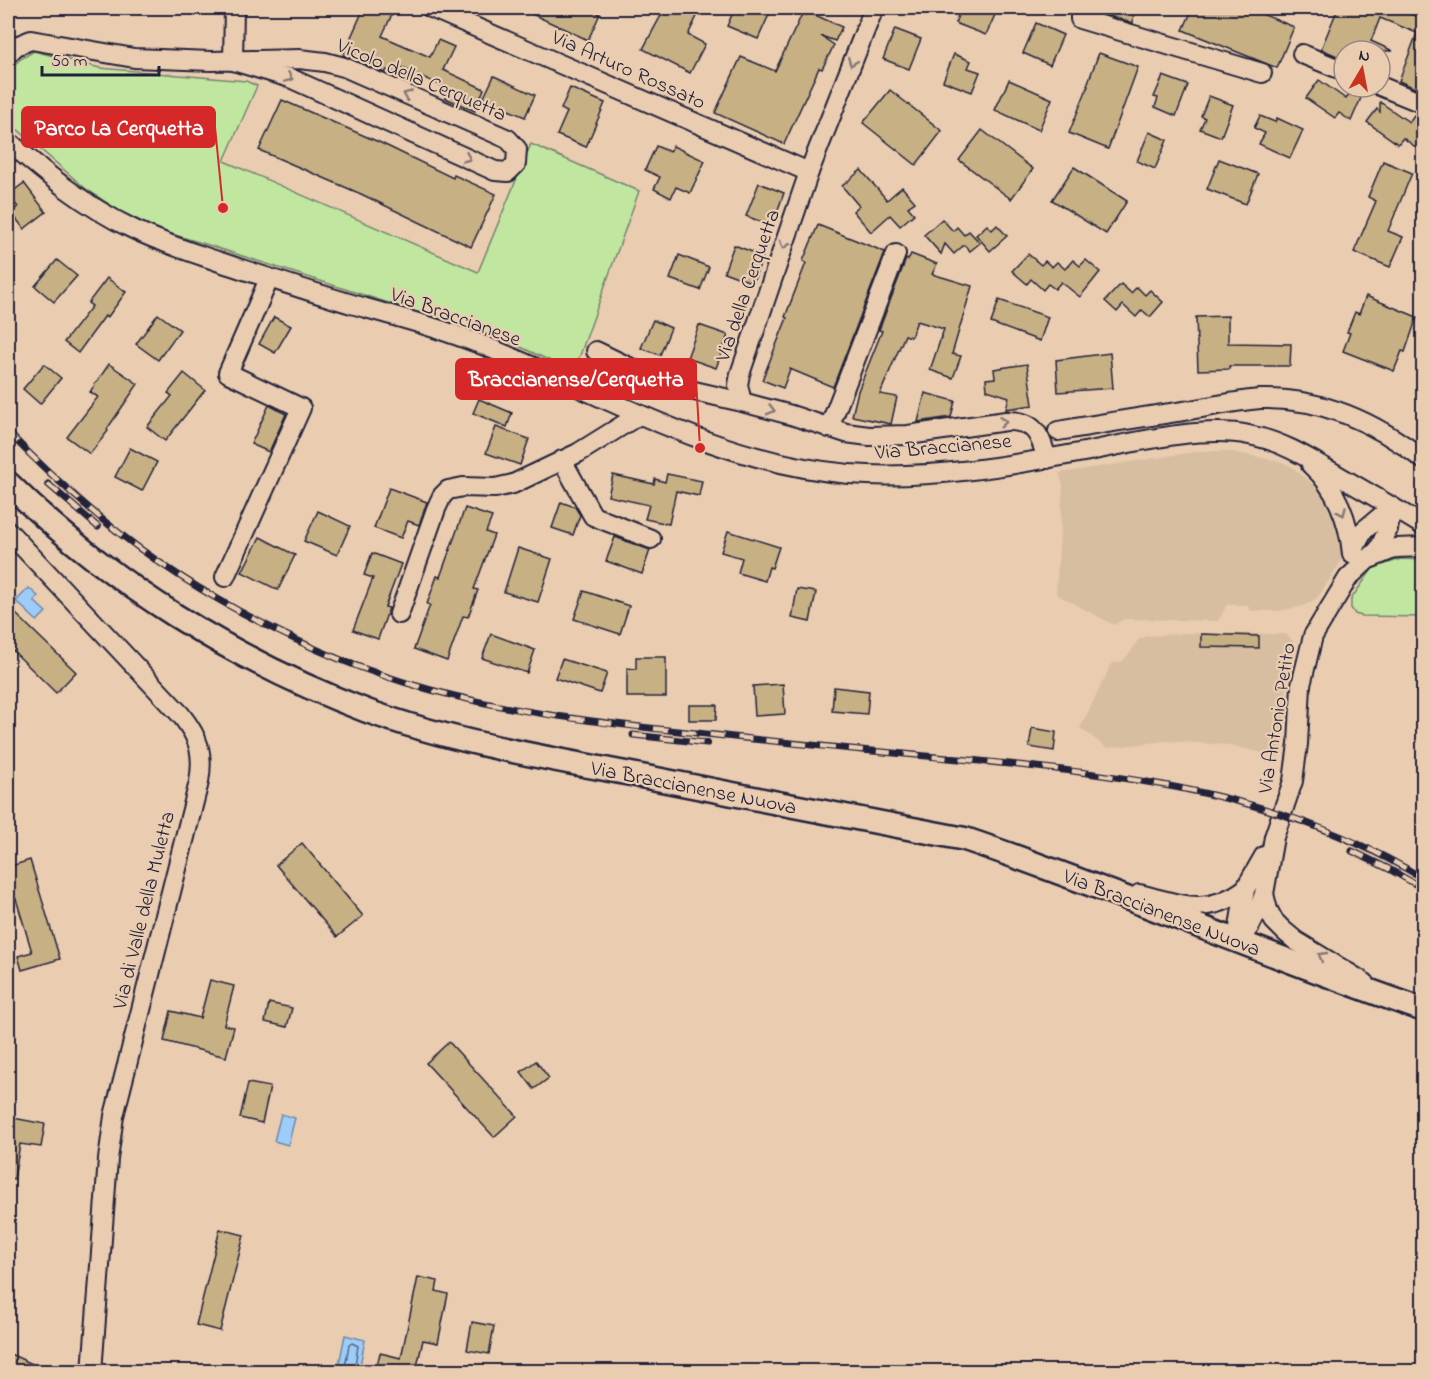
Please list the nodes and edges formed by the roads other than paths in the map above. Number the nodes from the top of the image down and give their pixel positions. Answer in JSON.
{"nodes":[{"id":1,"x":234,"y":8,"type":"edge"},
{"id":2,"x":431,"y":8,"type":"edge"},
{"id":3,"x":1080,"y":8,"type":"edge"},
{"id":4,"x":869,"y":9,"type":"edge"},
{"id":5,"x":8,"y":54,"type":"edge"},
{"id":6,"x":1302,"y":54,"type":"dead end"},
{"id":7,"x":233,"y":61,"type":"junction"},
{"id":8,"x":1332,"y":66,"type":"edge"},
{"id":9,"x":1262,"y":73,"type":"dead end"},
{"id":10,"x":1392,"y":91,"type":"edge"},
{"id":11,"x":1424,"y":104,"type":"edge"},
{"id":12,"x":8,"y":141,"type":"edge"},
{"id":13,"x":809,"y":172,"type":"junction"},
{"id":14,"x":896,"y":254,"type":"dead end"},
{"id":15,"x":269,"y":279,"type":"junction"},
{"id":16,"x":596,"y":351,"type":"dead end"},
{"id":17,"x":742,"y":402,"type":"junction"},
{"id":18,"x":639,"y":415,"type":"junction"},
{"id":19,"x":829,"y":428,"type":"junction"},
{"id":20,"x":1058,"y":431,"type":"junction"},
{"id":21,"x":1038,"y":434,"type":"junction"},
{"id":22,"x":1294,"y":450,"type":"junction"},
{"id":23,"x":1066,"y":455,"type":"junction"},
{"id":24,"x":1047,"y":459,"type":"junction"},
{"id":25,"x":562,"y":460,"type":"junction"},
{"id":26,"x":1424,"y":460,"type":"edge"},
{"id":27,"x":8,"y":483,"type":"edge"},
{"id":28,"x":1392,"y":507,"type":"junction"},
{"id":29,"x":1424,"y":526,"type":"edge"},
{"id":30,"x":8,"y":531,"type":"edge"},
{"id":31,"x":651,"y":539,"type":"dead end"},
{"id":32,"x":1424,"y":548,"type":"edge"},
{"id":33,"x":1352,"y":554,"type":"junction"},
{"id":34,"x":1370,"y":559,"type":"junction"},
{"id":35,"x":225,"y":577,"type":"dead end"},
{"id":36,"x":1348,"y":578,"type":"junction"},
{"id":37,"x":399,"y":615,"type":"dead end"},
{"id":38,"x":1274,"y":837,"type":"junction"},
{"id":39,"x":1081,"y":881,"type":"junction"},
{"id":40,"x":1245,"y":889,"type":"junction"},
{"id":41,"x":1264,"y":894,"type":"junction"},
{"id":42,"x":1237,"y":942,"type":"junction"},
{"id":43,"x":1390,"y":998,"type":"junction"},
{"id":44,"x":1424,"y":1010,"type":"edge"},
{"id":45,"x":92,"y":1371,"type":"edge"}],
"edges":[{"from":1,"to":7,"type":"street"},
{"from":2,"to":13,"type":"street","name":"Via Arturo Rossato"},
{"from":3,"to":9,"type":"street"},
{"from":4,"to":13,"type":"street","name":"Via della Cerquetta","one_way":true},
{"from":5,"to":7,"type":"street","name":"Vicolo della Cerquetta"},
{"from":6,"to":8,"type":"street"},
{"from":7,"to":7,"type":"street","name":"Vicolo della Cerquetta","one_way":true},
{"from":10,"to":11,"type":"street"},
{"from":12,"to":15,"type":"street","name":"Via Braccianese"},
{"from":13,"to":17,"type":"street","name":"Via della Cerquetta","one_way":true},
{"from":14,"to":19,"type":"street"},
{"from":15,"to":18,"type":"street","name":"Via Braccianese"},
{"from":15,"to":35,"type":"street"},
{"from":16,"to":17,"type":"street"},
{"from":17,"to":19,"type":"street","one_way":true},
{"from":18,"to":24,"type":"street","name":"Via Braccianese"},
{"from":18,"to":25,"type":"street"},
{"from":19,"to":21,"type":"street","one_way":true},
{"from":20,"to":21,"type":"street"},
{"from":20,"to":23,"type":"street"},
{"from":20,"to":26,"type":"street"},
{"from":21,"to":24,"type":"street"},
{"from":22,"to":23,"type":"street","name":"Via Braccianese"},
{"from":22,"to":28,"type":"street","name":"Via Braccianese"},
{"from":22,"to":33,"type":"street","one_way":true},
{"from":23,"to":24,"type":"street","name":"Via Braccianese"},
{"from":25,"to":31,"type":"street"},
{"from":25,"to":37,"type":"street"},
{"from":27,"to":39,"type":"main road","name":"Via Braccianense Nuova"},
{"from":28,"to":29,"type":"street","name":"Via Braccianese"},
{"from":28,"to":33,"type":"street","name":"Via Antonio Petito"},
{"from":28,"to":34,"type":"street","name":"Via Antonio Petito"},
{"from":30,"to":45,"type":"street","name":"Via di Valle della Muletta"},
{"from":32,"to":34,"type":"street"},
{"from":33,"to":36,"type":"street","name":"Via Antonio Petito"},
{"from":34,"to":36,"type":"street","name":"Via Antonio Petito"},
{"from":36,"to":38,"type":"street","name":"Via Antonio Petito"},
{"from":38,"to":40,"type":"street","name":"Via Antonio Petito"},
{"from":38,"to":41,"type":"street","name":"Via Antonio Petito"},
{"from":39,"to":40,"type":"street"},
{"from":39,"to":42,"type":"main road","name":"Via Braccianense Nuova"},
{"from":40,"to":42,"type":"street","name":"Via Antonio Petito"},
{"from":41,"to":42,"type":"street","name":"Via Antonio Petito"},
{"from":43,"to":41,"type":"street","one_way":true},
{"from":42,"to":43,"type":"main road","name":"Via Braccianense Nuova"},
{"from":43,"to":44,"type":"main road","name":"Via Braccianense Nuova"}]}
